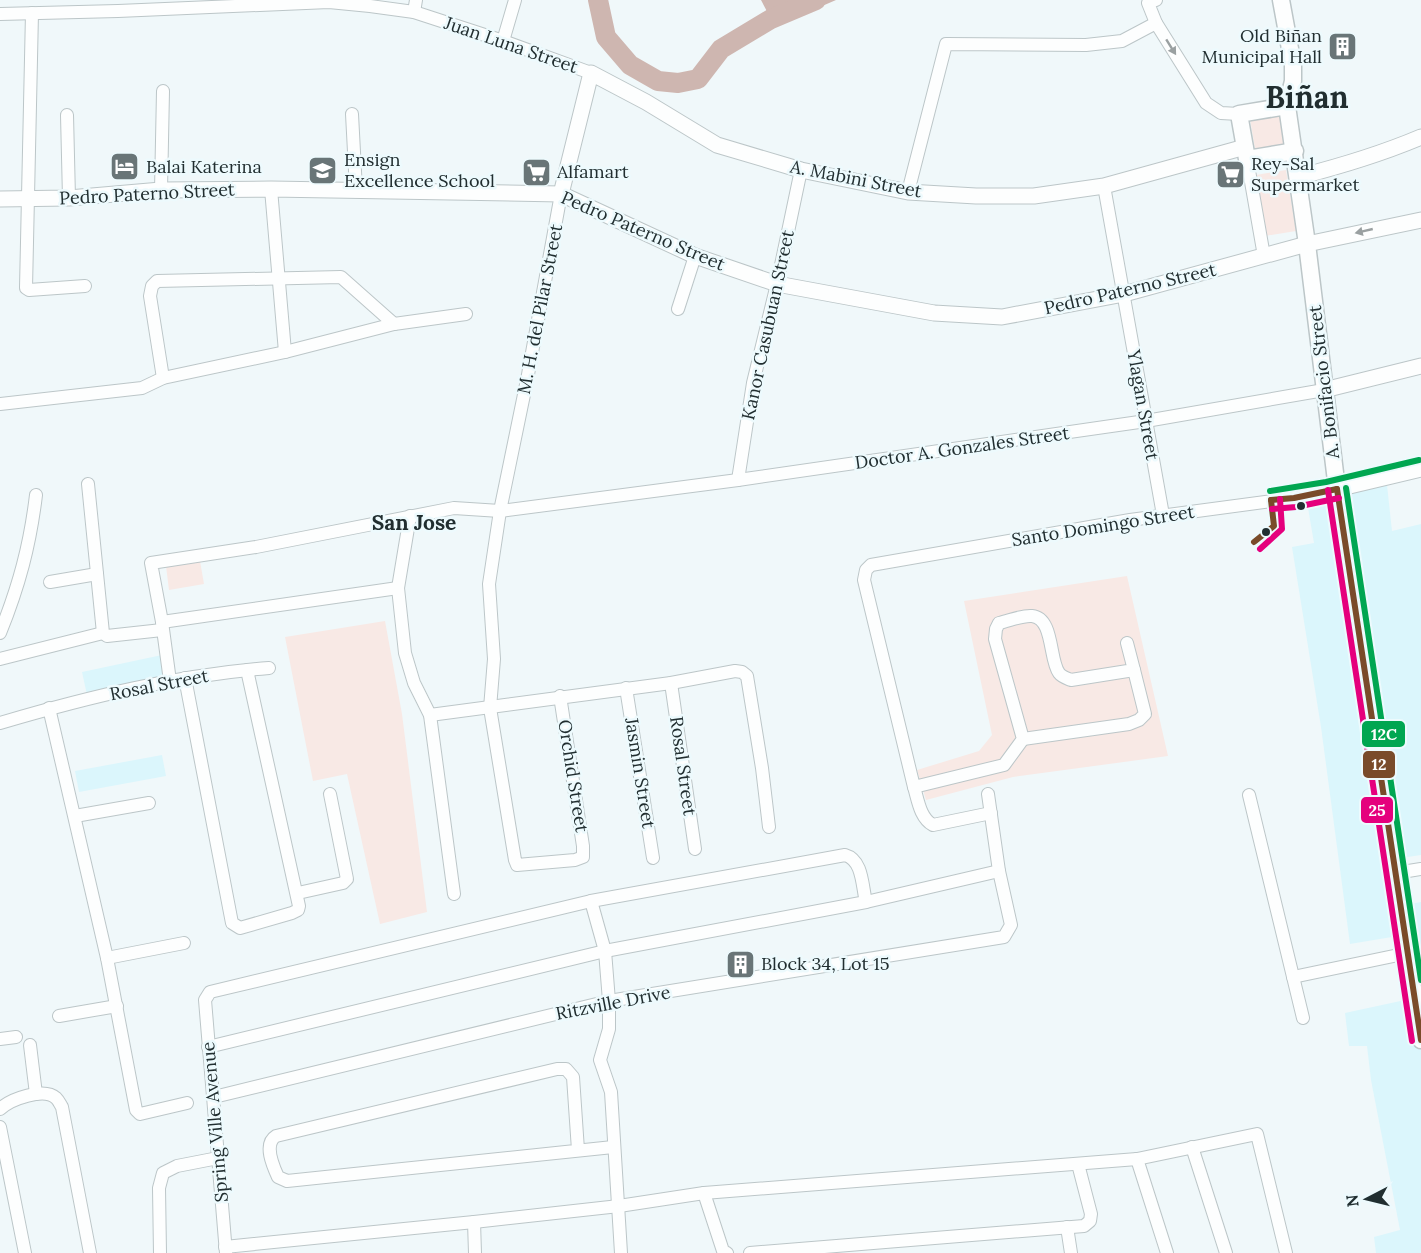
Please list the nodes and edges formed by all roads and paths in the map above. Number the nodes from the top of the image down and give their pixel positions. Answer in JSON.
{"nodes":[{"id":1,"x":515,"y":0,"type":"edge"},
{"id":2,"x":1156,"y":0,"type":"edge"},
{"id":3,"x":1281,"y":0,"type":"edge"},
{"id":4,"x":371,"y":3,"type":"edge"},
{"id":5,"x":415,"y":6,"type":"edge"},
{"id":6,"x":32,"y":13,"type":"junction"},
{"id":7,"x":0,"y":14,"type":"edge"},
{"id":8,"x":1156,"y":23,"type":"junction"},
{"id":9,"x":503,"y":41,"type":"junction"},
{"id":10,"x":591,"y":73,"type":"junction"},
{"id":11,"x":163,"y":91,"type":"dead end"},
{"id":12,"x":1287,"y":106,"type":"junction"},
{"id":13,"x":352,"y":114,"type":"dead end"},
{"id":14,"x":1239,"y":114,"type":"junction"},
{"id":15,"x":67,"y":115,"type":"dead end"},
{"id":16,"x":1421,"y":137,"type":"edge"},
{"id":17,"x":1295,"y":151,"type":"junction"},
{"id":18,"x":1246,"y":153,"type":"junction"},
{"id":19,"x":801,"y":170,"type":"junction"},
{"id":20,"x":1298,"y":177,"type":"junction"},
{"id":21,"x":1104,"y":186,"type":"junction"},
{"id":22,"x":271,"y":189,"type":"junction"},
{"id":23,"x":161,"y":190,"type":"junction"},
{"id":24,"x":356,"y":190,"type":"junction"},
{"id":25,"x":908,"y":192,"type":"junction"},
{"id":26,"x":561,"y":194,"type":"junction"},
{"id":27,"x":69,"y":198,"type":"junction"},
{"id":28,"x":0,"y":199,"type":"edge"},
{"id":29,"x":28,"y":199,"type":"junction"},
{"id":30,"x":1421,"y":219,"type":"edge"},
{"id":31,"x":1307,"y":244,"type":"junction"},
{"id":32,"x":695,"y":256,"type":"junction"},
{"id":33,"x":1264,"y":256,"type":"junction"},
{"id":34,"x":278,"y":277,"type":"junction"},
{"id":35,"x":777,"y":284,"type":"junction"},
{"id":36,"x":85,"y":286,"type":"dead end"},
{"id":37,"x":1124,"y":294,"type":"junction"},
{"id":38,"x":678,"y":309,"type":"dead end"},
{"id":39,"x":466,"y":314,"type":"dead end"},
{"id":40,"x":394,"y":324,"type":"junction"},
{"id":41,"x":285,"y":352,"type":"junction"},
{"id":42,"x":1421,"y":366,"type":"edge"},
{"id":43,"x":163,"y":378,"type":"junction"},
{"id":44,"x":1324,"y":390,"type":"junction"},
{"id":45,"x":0,"y":404,"type":"edge"},
{"id":46,"x":1146,"y":422,"type":"junction"},
{"id":47,"x":1421,"y":469,"type":"edge"},
{"id":48,"x":738,"y":480,"type":"junction"},
{"id":49,"x":88,"y":484,"type":"dead end"},
{"id":50,"x":1337,"y":489,"type":"junction"},
{"id":51,"x":36,"y":495,"type":"dead end"},
{"id":52,"x":500,"y":511,"type":"junction"},
{"id":53,"x":1163,"y":515,"type":"junction"},
{"id":54,"x":410,"y":516,"type":"junction"},
{"id":55,"x":97,"y":574,"type":"junction"},
{"id":56,"x":50,"y":582,"type":"dead end"},
{"id":57,"x":398,"y":588,"type":"junction"},
{"id":58,"x":162,"y":626,"type":"junction"},
{"id":59,"x":0,"y":633,"type":"edge"},
{"id":60,"x":103,"y":633,"type":"junction"},
{"id":61,"x":1127,"y":643,"type":"dead end"},
{"id":62,"x":0,"y":659,"type":"edge"},
{"id":63,"x":269,"y":668,"type":"dead end"},
{"id":64,"x":247,"y":670,"type":"junction"},
{"id":65,"x":1134,"y":670,"type":"junction"},
{"id":66,"x":184,"y":678,"type":"junction"},
{"id":67,"x":170,"y":681,"type":"junction"},
{"id":68,"x":671,"y":683,"type":"junction"},
{"id":69,"x":626,"y":688,"type":"junction"},
{"id":70,"x":560,"y":696,"type":"junction"},
{"id":71,"x":50,"y":708,"type":"junction"},
{"id":72,"x":490,"y":708,"type":"junction"},
{"id":73,"x":430,"y":715,"type":"junction"},
{"id":74,"x":0,"y":723,"type":"edge"},
{"id":75,"x":1023,"y":739,"type":"junction"},
{"id":76,"x":914,"y":787,"type":"junction"},
{"id":77,"x":330,"y":794,"type":"dead end"},
{"id":78,"x":988,"y":794,"type":"dead end"},
{"id":79,"x":1250,"y":795,"type":"dead end"},
{"id":80,"x":149,"y":802,"type":"dead end"},
{"id":81,"x":991,"y":813,"type":"junction"},
{"id":82,"x":75,"y":816,"type":"junction"},
{"id":83,"x":769,"y":827,"type":"dead end"},
{"id":84,"x":695,"y":849,"type":"dead end"},
{"id":85,"x":654,"y":858,"type":"dead end"},
{"id":86,"x":514,"y":860,"type":"joint"},
{"id":87,"x":1421,"y":869,"type":"edge"},
{"id":88,"x":999,"y":871,"type":"junction"},
{"id":89,"x":1396,"y":873,"type":"junction"},
{"id":90,"x":298,"y":893,"type":"junction"},
{"id":91,"x":453,"y":894,"type":"dead end"},
{"id":92,"x":591,"y":901,"type":"junction"},
{"id":93,"x":866,"y":902,"type":"junction"},
{"id":94,"x":184,"y":943,"type":"dead end"},
{"id":95,"x":605,"y":951,"type":"junction"},
{"id":96,"x":1408,"y":953,"type":"junction"},
{"id":97,"x":107,"y":958,"type":"junction"},
{"id":98,"x":1293,"y":977,"type":"junction"},
{"id":99,"x":609,"y":1001,"type":"junction"},
{"id":100,"x":117,"y":1006,"type":"junction"},
{"id":101,"x":58,"y":1016,"type":"dead end"},
{"id":102,"x":1303,"y":1018,"type":"dead end"},
{"id":103,"x":16,"y":1037,"type":"dead end"},
{"id":104,"x":0,"y":1039,"type":"edge"},
{"id":105,"x":1421,"y":1041,"type":"edge"},
{"id":106,"x":30,"y":1045,"type":"dead end"},
{"id":107,"x":208,"y":1047,"type":"junction"},
{"id":108,"x":36,"y":1094,"type":"junction"},
{"id":109,"x":214,"y":1097,"type":"junction"},
{"id":110,"x":187,"y":1103,"type":"dead end"},
{"id":111,"x":0,"y":1109,"type":"edge"},
{"id":112,"x":0,"y":1126,"type":"edge"},
{"id":113,"x":614,"y":1147,"type":"junction"},
{"id":114,"x":1192,"y":1147,"type":"junction"},
{"id":115,"x":578,"y":1150,"type":"junction"},
{"id":116,"x":218,"y":1158,"type":"junction"},
{"id":117,"x":1137,"y":1159,"type":"junction"},
{"id":118,"x":1078,"y":1164,"type":"junction"},
{"id":119,"x":704,"y":1193,"type":"junction"},
{"id":120,"x":619,"y":1206,"type":"junction"},
{"id":121,"x":474,"y":1222,"type":"junction"},
{"id":122,"x":1067,"y":1227,"type":"junction"},
{"id":123,"x":225,"y":1250,"type":"edge"},
{"id":124,"x":828,"y":1250,"type":"edge"},
{"id":125,"x":25,"y":1253,"type":"edge"},
{"id":126,"x":90,"y":1253,"type":"edge"},
{"id":127,"x":160,"y":1253,"type":"edge"},
{"id":128,"x":475,"y":1253,"type":"edge"},
{"id":129,"x":621,"y":1253,"type":"edge"},
{"id":130,"x":727,"y":1253,"type":"edge"},
{"id":131,"x":750,"y":1253,"type":"edge"},
{"id":132,"x":1071,"y":1253,"type":"edge"},
{"id":133,"x":1167,"y":1253,"type":"edge"},
{"id":134,"x":1226,"y":1253,"type":"edge"},
{"id":135,"x":1286,"y":1253,"type":"edge"}],
"edges":[{"from":1,"to":9,"type":"street"},
{"from":2,"to":8,"type":"street"},
{"from":3,"to":12,"type":"main road"},
{"from":4,"to":5,"type":"street","name":"Juan Luna Street"},
{"from":4,"to":6,"type":"street","name":"Juan Luna Street"},
{"from":5,"to":9,"type":"street","name":"Juan Luna Street"},
{"from":6,"to":7,"type":"street","name":"Juan Luna Street"},
{"from":6,"to":29,"type":"street"},
{"from":8,"to":14,"type":"street","one_way":true},
{"from":8,"to":25,"type":"street"},
{"from":9,"to":10,"type":"street","name":"Juan Luna Street"},
{"from":10,"to":19,"type":"street","name":"A. Mabini Street"},
{"from":10,"to":26,"type":"street","name":"M. H. del Pilar Street"},
{"from":11,"to":23,"type":"street"},
{"from":12,"to":14,"type":"main road"},
{"from":12,"to":17,"type":"main road","name":"A. Bonifacio Street"},
{"from":13,"to":24,"type":"street"},
{"from":14,"to":18,"type":"main road"},
{"from":15,"to":27,"type":"street"},
{"from":16,"to":20,"type":"street"},
{"from":17,"to":18,"type":"main road"},
{"from":17,"to":20,"type":"main road","name":"A. Bonifacio Street"},
{"from":18,"to":21,"type":"street","name":"A. Mabini Street"},
{"from":18,"to":33,"type":"street"},
{"from":19,"to":25,"type":"street","name":"A. Mabini Street"},
{"from":19,"to":35,"type":"street","name":"Kanor Casubuan Street"},
{"from":20,"to":31,"type":"main road","name":"A. Bonifacio Street"},
{"from":21,"to":25,"type":"street","name":"A. Mabini Street"},
{"from":21,"to":37,"type":"street","name":"Ylagan Street"},
{"from":22,"to":23,"type":"street","name":"Pedro Paterno Street"},
{"from":22,"to":24,"type":"street","name":"Pedro Paterno Street"},
{"from":22,"to":34,"type":"street"},
{"from":23,"to":27,"type":"street","name":"Pedro Paterno Street"},
{"from":24,"to":26,"type":"street","name":"Pedro Paterno Street"},
{"from":26,"to":32,"type":"street","name":"Pedro Paterno Street"},
{"from":26,"to":52,"type":"street","name":"M. H. del Pilar Street"},
{"from":27,"to":29,"type":"street","name":"Pedro Paterno Street"},
{"from":28,"to":29,"type":"street","name":"Pedro Paterno Street"},
{"from":29,"to":36,"type":"street"},
{"from":30,"to":31,"type":"street","name":"Pedro Paterno Street","one_way":true},
{"from":31,"to":33,"type":"street","name":"Pedro Paterno Street"},
{"from":31,"to":44,"type":"main road","name":"A. Bonifacio Street"},
{"from":32,"to":35,"type":"street","name":"Pedro Paterno Street"},
{"from":32,"to":38,"type":"street"},
{"from":33,"to":37,"type":"street","name":"Pedro Paterno Street"},
{"from":34,"to":40,"type":"street"},
{"from":34,"to":41,"type":"street"},
{"from":34,"to":43,"type":"street"},
{"from":35,"to":37,"type":"street","name":"Pedro Paterno Street"},
{"from":35,"to":48,"type":"street","name":"Kanor Casubuan Street"},
{"from":37,"to":46,"type":"street","name":"Ylagan Street"},
{"from":39,"to":40,"type":"street"},
{"from":40,"to":41,"type":"street"},
{"from":41,"to":43,"type":"street"},
{"from":42,"to":44,"type":"street","name":"Doctor A. Gonzales Street"},
{"from":43,"to":45,"type":"street"},
{"from":44,"to":46,"type":"street","name":"Doctor A. Gonzales Street"},
{"from":44,"to":50,"type":"main road","name":"A. Bonifacio Street"},
{"from":46,"to":48,"type":"street","name":"Doctor A. Gonzales Street"},
{"from":46,"to":53,"type":"street","name":"Ylagan Street"},
{"from":47,"to":50,"type":"street"},
{"from":48,"to":52,"type":"street","name":"Doctor A. Gonzales Street"},
{"from":49,"to":55,"type":"street"},
{"from":50,"to":53,"type":"street","name":"Santo Domingo Street"},
{"from":50,"to":89,"type":"main road","name":"A. Bonifacio Street"},
{"from":51,"to":59,"type":"street"},
{"from":52,"to":54,"type":"street","name":"Doctor A. Gonzales Street"},
{"from":52,"to":72,"type":"street","name":"M. H. del Pilar Street"},
{"from":53,"to":76,"type":"street","name":"Santo Domingo Street"},
{"from":54,"to":57,"type":"street"},
{"from":54,"to":58,"type":"street","name":"Doctor A. Gonzales Street"},
{"from":55,"to":56,"type":"street"},
{"from":55,"to":60,"type":"street"},
{"from":57,"to":58,"type":"street"},
{"from":57,"to":73,"type":"street"},
{"from":58,"to":60,"type":"street"},
{"from":58,"to":67,"type":"street"},
{"from":60,"to":62,"type":"street"},
{"from":61,"to":65,"type":"street"},
{"from":63,"to":64,"type":"street","name":"Rosal Street"},
{"from":64,"to":66,"type":"street","name":"Rosal Street"},
{"from":64,"to":90,"type":"street"},
{"from":65,"to":75,"type":"street"},
{"from":65,"to":75,"type":"street"},
{"from":66,"to":67,"type":"street","name":"Rosal Street"},
{"from":66,"to":90,"type":"street"},
{"from":67,"to":71,"type":"street","name":"Rosal Street"},
{"from":68,"to":69,"type":"street"},
{"from":68,"to":83,"type":"street"},
{"from":68,"to":84,"type":"street","name":"Rosal Street"},
{"from":69,"to":70,"type":"street"},
{"from":69,"to":85,"type":"street","name":"Jasmin Street"},
{"from":70,"to":72,"type":"street"},
{"from":70,"to":86,"type":"street","name":"Orchid Street"},
{"from":71,"to":74,"type":"street","name":"Rosal Street"},
{"from":71,"to":82,"type":"street"},
{"from":72,"to":73,"type":"street"},
{"from":72,"to":86,"type":"street","name":"M. H. del Pilar Street"},
{"from":73,"to":91,"type":"street"},
{"from":75,"to":76,"type":"street"},
{"from":76,"to":81,"type":"street"},
{"from":77,"to":90,"type":"street"},
{"from":78,"to":81,"type":"street"},
{"from":79,"to":98,"type":"street"},
{"from":80,"to":82,"type":"street"},
{"from":81,"to":88,"type":"street"},
{"from":82,"to":97,"type":"street"},
{"from":87,"to":89,"type":"street"},
{"from":88,"to":93,"type":"street"},
{"from":88,"to":99,"type":"street","name":"Ritzville Drive"},
{"from":89,"to":96,"type":"main road","name":"A. Bonifacio Street"},
{"from":92,"to":93,"type":"street"},
{"from":92,"to":95,"type":"street"},
{"from":92,"to":107,"type":"street","name":"Spring Ville Avenue"},
{"from":93,"to":95,"type":"street"},
{"from":94,"to":97,"type":"street"},
{"from":95,"to":99,"type":"street"},
{"from":95,"to":107,"type":"street"},
{"from":96,"to":98,"type":"street"},
{"from":96,"to":105,"type":"main road","name":"A. Bonifacio Street"},
{"from":97,"to":100,"type":"street"},
{"from":98,"to":102,"type":"street"},
{"from":99,"to":109,"type":"street","name":"Ritzville Drive"},
{"from":99,"to":113,"type":"street"},
{"from":100,"to":101,"type":"street"},
{"from":100,"to":110,"type":"street"},
{"from":103,"to":104,"type":"street"},
{"from":106,"to":108,"type":"street"},
{"from":107,"to":109,"type":"street","name":"Spring Ville Avenue"},
{"from":108,"to":111,"type":"street"},
{"from":108,"to":126,"type":"street"},
{"from":109,"to":116,"type":"street","name":"Spring Ville Avenue"},
{"from":112,"to":125,"type":"street"},
{"from":113,"to":115,"type":"street"},
{"from":113,"to":120,"type":"street"},
{"from":114,"to":117,"type":"street"},
{"from":114,"to":134,"type":"street"},
{"from":114,"to":135,"type":"street"},
{"from":115,"to":115,"type":"street"},
{"from":116,"to":123,"type":"street","name":"Spring Ville Avenue"},
{"from":116,"to":127,"type":"street"},
{"from":117,"to":118,"type":"street"},
{"from":117,"to":133,"type":"street"},
{"from":118,"to":119,"type":"street"},
{"from":118,"to":122,"type":"street"},
{"from":119,"to":120,"type":"street"},
{"from":119,"to":130,"type":"street"},
{"from":120,"to":121,"type":"street"},
{"from":120,"to":129,"type":"street"},
{"from":121,"to":123,"type":"street"},
{"from":121,"to":128,"type":"street"},
{"from":122,"to":124,"type":"street"},
{"from":122,"to":132,"type":"street"},
{"from":124,"to":131,"type":"street"}]}
